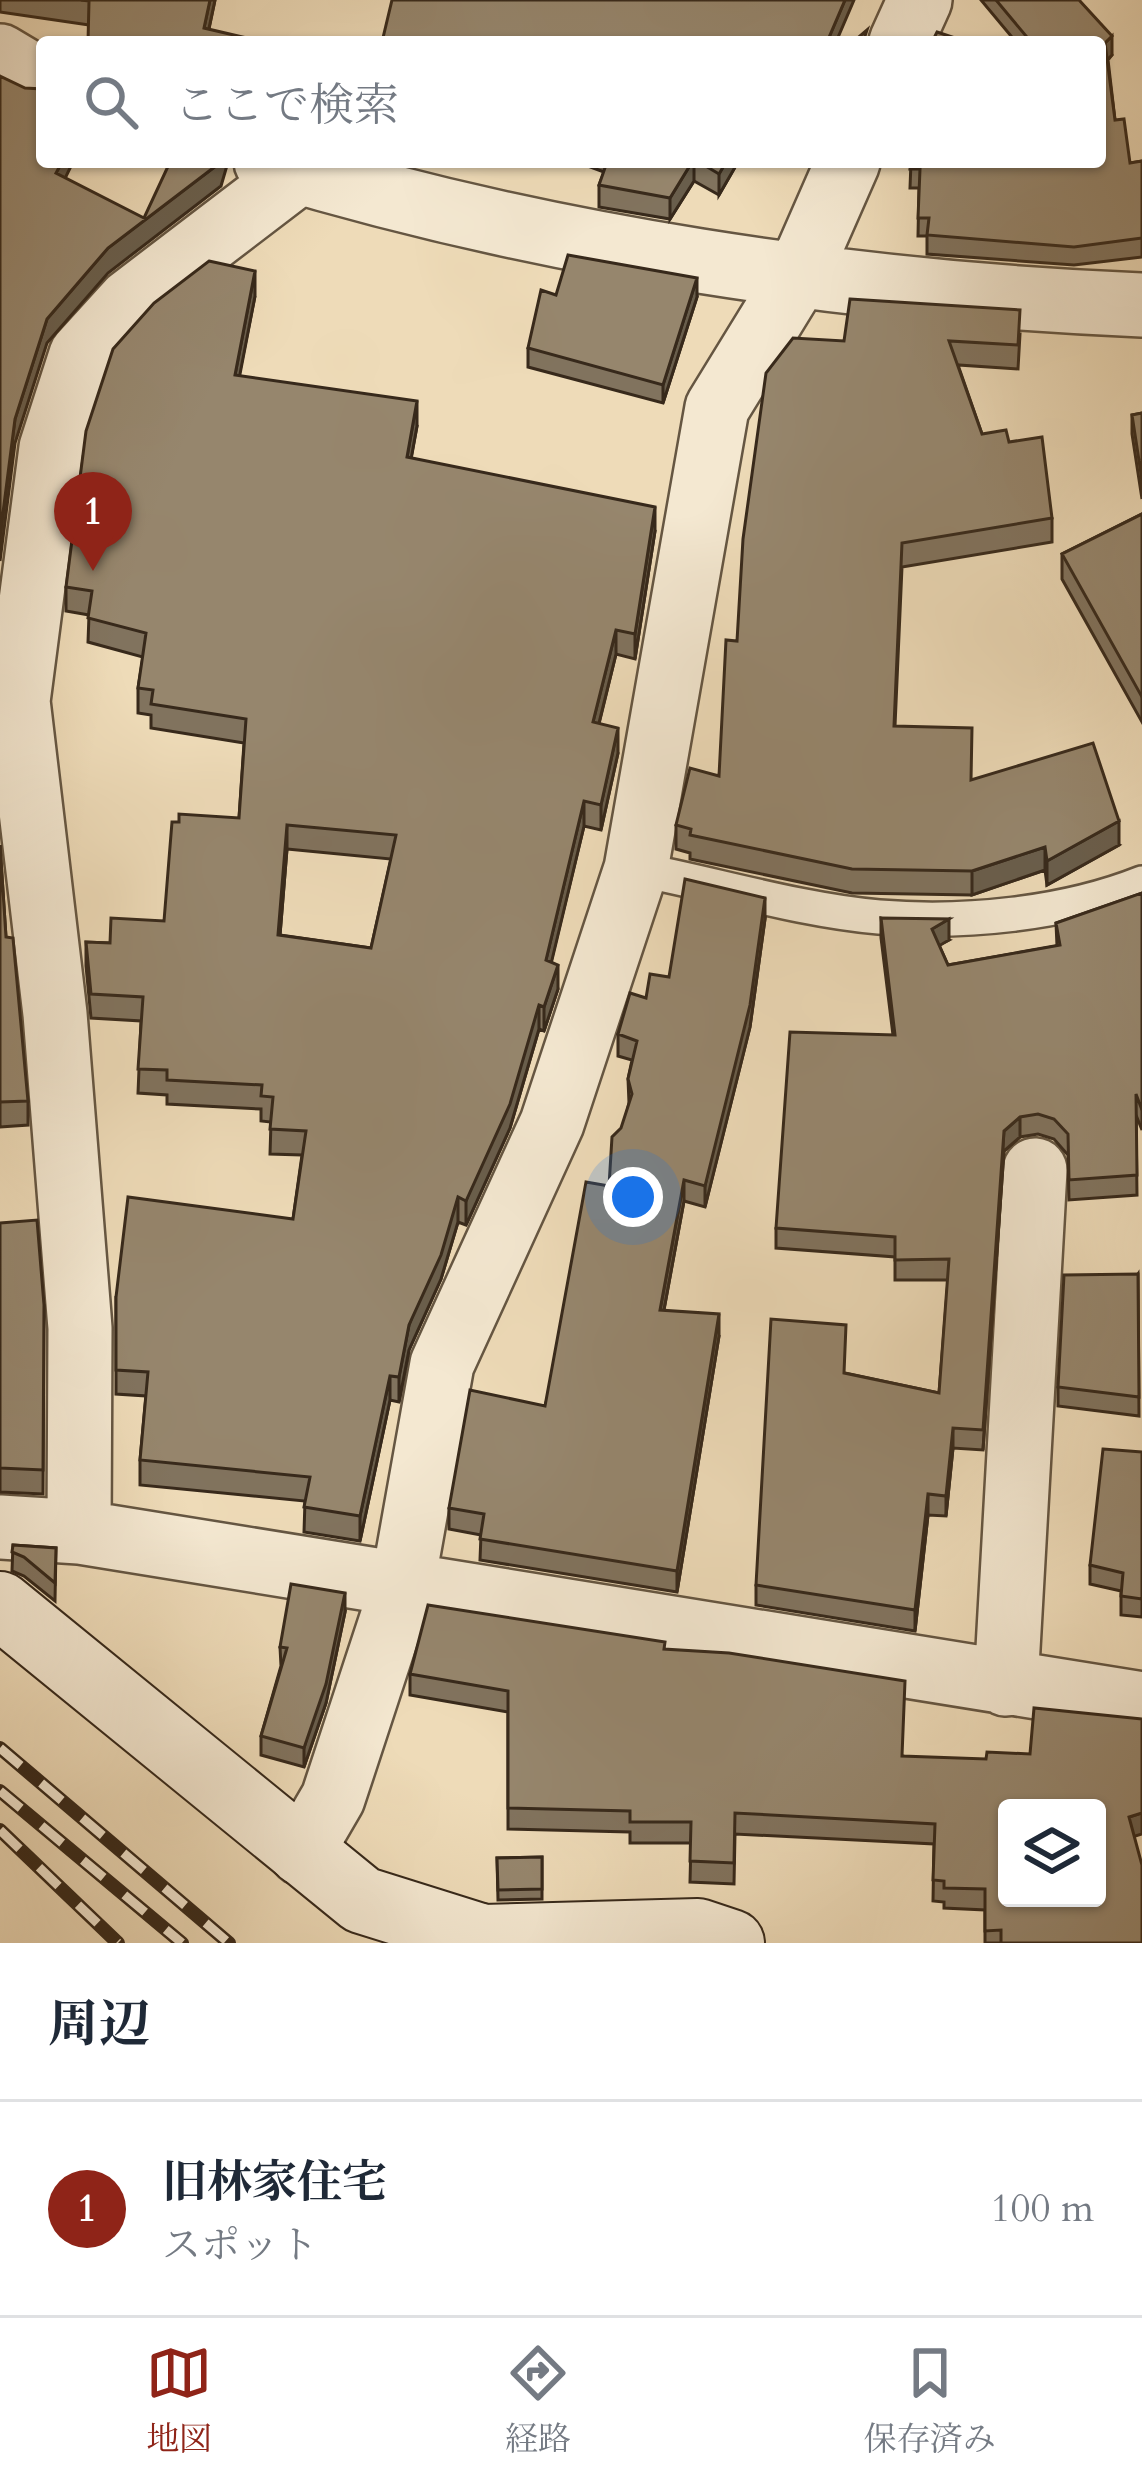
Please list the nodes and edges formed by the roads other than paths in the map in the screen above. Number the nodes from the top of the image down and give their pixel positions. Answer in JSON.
{"nodes":[{"id":1,"x":920,"y":0,"type":"edge"},
{"id":2,"x":905,"y":36,"type":"edge"},
{"id":3,"x":0,"y":56,"type":"edge"},
{"id":4,"x":36,"y":77,"type":"edge"},
{"id":5,"x":282,"y":168,"type":"edge"},
{"id":6,"x":287,"y":168,"type":"edge"},
{"id":7,"x":845,"y":168,"type":"edge"},
{"id":8,"x":798,"y":275,"type":"junction"},
{"id":9,"x":1142,"y":305,"type":"edge"},
{"id":10,"x":636,"y":869,"type":"junction"},
{"id":11,"x":1142,"y":883,"type":"edge"},
{"id":12,"x":1035,"y":1170,"type":"dead end"},
{"id":13,"x":0,"y":1527,"type":"edge"},
{"id":14,"x":79,"y":1532,"type":"junction"},
{"id":15,"x":402,"y":1588,"type":"junction"},
{"id":16,"x":0,"y":1605,"type":"edge"},
{"id":17,"x":1006,"y":1684,"type":"junction"},
{"id":18,"x":1142,"y":1703,"type":"edge"},
{"id":19,"x":301,"y":1853,"type":"junction"},
{"id":20,"x":731,"y":1943,"type":"edge"}],
"edges":[{"from":1,"to":2,"type":"street"},
{"from":3,"to":4,"type":"street"},
{"from":5,"to":14,"type":"street"},
{"from":6,"to":8,"type":"street"},
{"from":7,"to":8,"type":"street"},
{"from":8,"to":9,"type":"street"},
{"from":8,"to":10,"type":"street"},
{"from":10,"to":11,"type":"lane"},
{"from":10,"to":15,"type":"street"},
{"from":12,"to":17,"type":"street"},
{"from":13,"to":14,"type":"street"},
{"from":14,"to":15,"type":"street"},
{"from":15,"to":17,"type":"street"},
{"from":15,"to":19,"type":"street"},
{"from":16,"to":19,"type":"street"},
{"from":17,"to":18,"type":"street"},
{"from":19,"to":20,"type":"street"}]}
